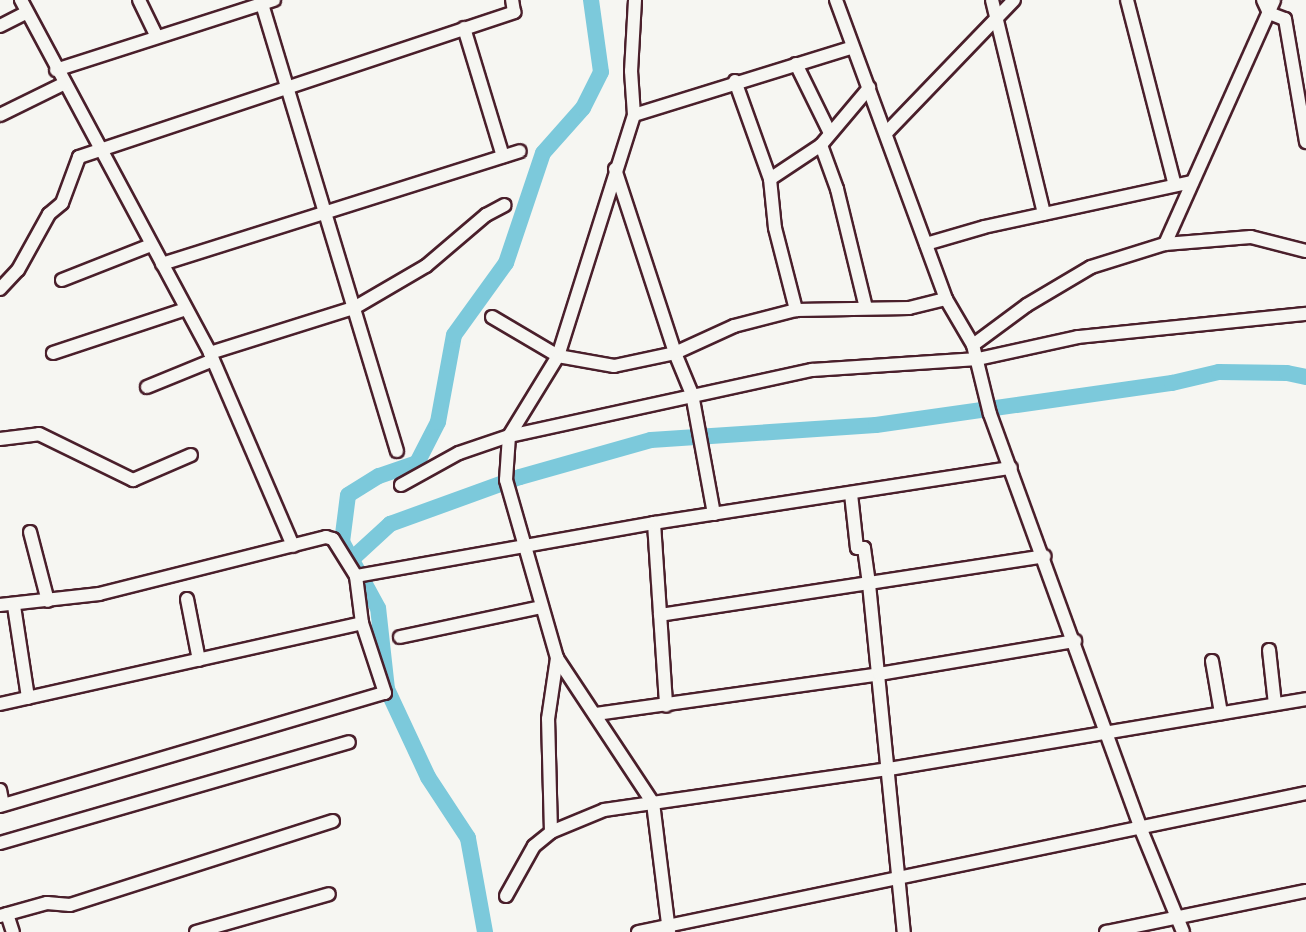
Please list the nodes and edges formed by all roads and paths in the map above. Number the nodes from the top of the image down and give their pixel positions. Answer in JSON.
{"nodes":[{"id":1,"x":21,"y":0,"type":"edge"},
{"id":2,"x":139,"y":0,"type":"edge"},
{"id":3,"x":512,"y":0,"type":"edge"},
{"id":4,"x":635,"y":0,"type":"edge"},
{"id":5,"x":836,"y":0,"type":"edge"},
{"id":6,"x":992,"y":0,"type":"edge"},
{"id":7,"x":1014,"y":0,"type":"edge"},
{"id":8,"x":1127,"y":0,"type":"edge"},
{"id":9,"x":1263,"y":0,"type":"edge"},
{"id":10,"x":1274,"y":0,"type":"edge"},
{"id":11,"x":268,"y":2,"type":"edge"},
{"id":12,"x":27,"y":12,"type":"junction"},
{"id":13,"x":1269,"y":13,"type":"junction"},
{"id":14,"x":998,"y":20,"type":"junction"},
{"id":15,"x":0,"y":26,"type":"edge"},
{"id":16,"x":464,"y":28,"type":"junction"},
{"id":17,"x":157,"y":38,"type":"junction"},
{"id":18,"x":854,"y":47,"type":"junction"},
{"id":19,"x":796,"y":64,"type":"junction"},
{"id":20,"x":57,"y":70,"type":"junction"},
{"id":21,"x":735,"y":81,"type":"junction"},
{"id":22,"x":64,"y":83,"type":"junction"},
{"id":23,"x":288,"y":88,"type":"junction"},
{"id":24,"x":869,"y":88,"type":"junction"},
{"id":25,"x":0,"y":115,"type":"edge"},
{"id":26,"x":634,"y":115,"type":"junction"},
{"id":27,"x":887,"y":132,"type":"junction"},
{"id":28,"x":830,"y":133,"type":"junction"},
{"id":29,"x":1306,"y":142,"type":"edge"},
{"id":30,"x":821,"y":145,"type":"junction"},
{"id":31,"x":99,"y":149,"type":"junction"},
{"id":32,"x":520,"y":151,"type":"dead end"},
{"id":33,"x":503,"y":156,"type":"junction"},
{"id":34,"x":615,"y":169,"type":"junction"},
{"id":35,"x":770,"y":179,"type":"junction"},
{"id":36,"x":1192,"y":182,"type":"junction"},
{"id":37,"x":1175,"y":185,"type":"junction"},
{"id":38,"x":505,"y":205,"type":"dead end"},
{"id":39,"x":324,"y":213,"type":"junction"},
{"id":40,"x":1044,"y":214,"type":"junction"},
{"id":41,"x":926,"y":244,"type":"junction"},
{"id":42,"x":1165,"y":244,"type":"junction"},
{"id":43,"x":151,"y":245,"type":"junction"},
{"id":44,"x":1306,"y":251,"type":"edge"},
{"id":45,"x":162,"y":264,"type":"junction"},
{"id":46,"x":62,"y":280,"type":"dead end"},
{"id":47,"x":0,"y":289,"type":"edge"},
{"id":48,"x":946,"y":298,"type":"junction"},
{"id":49,"x":354,"y":308,"type":"junction"},
{"id":50,"x":866,"y":308,"type":"junction"},
{"id":51,"x":186,"y":309,"type":"junction"},
{"id":52,"x":796,"y":310,"type":"junction"},
{"id":53,"x":1306,"y":314,"type":"edge"},
{"id":54,"x":492,"y":318,"type":"dead end"},
{"id":55,"x":973,"y":345,"type":"junction"},
{"id":56,"x":53,"y":353,"type":"dead end"},
{"id":57,"x":675,"y":353,"type":"junction"},
{"id":58,"x":211,"y":356,"type":"junction"},
{"id":59,"x":558,"y":356,"type":"junction"},
{"id":60,"x":978,"y":359,"type":"junction"},
{"id":61,"x":147,"y":387,"type":"dead end"},
{"id":62,"x":692,"y":394,"type":"junction"},
{"id":63,"x":509,"y":436,"type":"junction"},
{"id":64,"x":0,"y":439,"type":"edge"},
{"id":65,"x":397,"y":451,"type":"dead end"},
{"id":66,"x":191,"y":455,"type":"dead end"},
{"id":67,"x":1011,"y":468,"type":"junction"},
{"id":68,"x":401,"y":485,"type":"dead end"},
{"id":69,"x":851,"y":494,"type":"junction"},
{"id":70,"x":714,"y":514,"type":"junction"},
{"id":71,"x":654,"y":524,"type":"junction"},
{"id":72,"x":30,"y":532,"type":"dead end"},
{"id":73,"x":293,"y":546,"type":"junction"},
{"id":74,"x":524,"y":546,"type":"junction"},
{"id":75,"x":1044,"y":556,"type":"junction"},
{"id":76,"x":356,"y":576,"type":"junction"},
{"id":77,"x":869,"y":584,"type":"junction"},
{"id":78,"x":187,"y":598,"type":"dead end"},
{"id":79,"x":48,"y":602,"type":"junction"},
{"id":80,"x":0,"y":605,"type":"edge"},
{"id":81,"x":14,"y":606,"type":"junction"},
{"id":82,"x":541,"y":607,"type":"junction"},
{"id":83,"x":660,"y":615,"type":"junction"},
{"id":84,"x":362,"y":623,"type":"junction"},
{"id":85,"x":400,"y":637,"type":"dead end"},
{"id":86,"x":1075,"y":641,"type":"junction"},
{"id":87,"x":1269,"y":650,"type":"dead end"},
{"id":88,"x":557,"y":658,"type":"junction"},
{"id":89,"x":199,"y":660,"type":"junction"},
{"id":90,"x":1212,"y":661,"type":"dead end"},
{"id":91,"x":879,"y":674,"type":"junction"},
{"id":92,"x":28,"y":698,"type":"junction"},
{"id":93,"x":1306,"y":699,"type":"edge"},
{"id":94,"x":0,"y":704,"type":"edge"},
{"id":95,"x":1275,"y":704,"type":"junction"},
{"id":96,"x":666,"y":706,"type":"junction"},
{"id":97,"x":1221,"y":712,"type":"junction"},
{"id":98,"x":596,"y":714,"type":"junction"},
{"id":99,"x":1104,"y":731,"type":"junction"},
{"id":100,"x":349,"y":742,"type":"dead end"},
{"id":101,"x":889,"y":769,"type":"junction"},
{"id":102,"x":0,"y":790,"type":"edge"},
{"id":103,"x":1306,"y":793,"type":"edge"},
{"id":104,"x":653,"y":803,"type":"junction"},
{"id":105,"x":2,"y":805,"type":"edge"},
{"id":106,"x":333,"y":821,"type":"dead end"},
{"id":107,"x":1140,"y":827,"type":"junction"},
{"id":108,"x":550,"y":832,"type":"junction"},
{"id":109,"x":0,"y":843,"type":"edge"},
{"id":110,"x":898,"y":878,"type":"junction"},
{"id":111,"x":1306,"y":891,"type":"edge"},
{"id":112,"x":329,"y":894,"type":"dead end"},
{"id":113,"x":506,"y":896,"type":"dead end"},
{"id":114,"x":4,"y":915,"type":"edge"},
{"id":115,"x":1177,"y":916,"type":"junction"},
{"id":116,"x":669,"y":929,"type":"edge"},
{"id":117,"x":14,"y":932,"type":"edge"},
{"id":118,"x":196,"y":932,"type":"edge"},
{"id":119,"x":638,"y":932,"type":"edge"},
{"id":120,"x":904,"y":932,"type":"edge"},
{"id":121,"x":1106,"y":932,"type":"edge"},
{"id":122,"x":1183,"y":932,"type":"edge"}],
"edges":[{"from":1,"to":12,"type":"street"},
{"from":2,"to":17,"type":"street"},
{"from":3,"to":16,"type":"street"},
{"from":4,"to":26,"type":"street"},
{"from":5,"to":18,"type":"street"},
{"from":6,"to":14,"type":"street"},
{"from":7,"to":14,"type":"street"},
{"from":8,"to":37,"type":"street"},
{"from":9,"to":13,"type":"street"},
{"from":10,"to":13,"type":"street"},
{"from":11,"to":17,"type":"street"},
{"from":11,"to":23,"type":"street"},
{"from":12,"to":15,"type":"street"},
{"from":12,"to":20,"type":"street"},
{"from":13,"to":29,"type":"street"},
{"from":13,"to":36,"type":"street"},
{"from":14,"to":27,"type":"street"},
{"from":14,"to":40,"type":"street"},
{"from":16,"to":23,"type":"street"},
{"from":16,"to":33,"type":"street"},
{"from":17,"to":20,"type":"street"},
{"from":18,"to":19,"type":"street"},
{"from":18,"to":24,"type":"street"},
{"from":19,"to":21,"type":"street"},
{"from":19,"to":28,"type":"street"},
{"from":20,"to":22,"type":"street"},
{"from":21,"to":26,"type":"street"},
{"from":21,"to":35,"type":"street"},
{"from":22,"to":25,"type":"street"},
{"from":22,"to":31,"type":"street"},
{"from":23,"to":31,"type":"street"},
{"from":23,"to":39,"type":"street"},
{"from":24,"to":27,"type":"street"},
{"from":24,"to":28,"type":"street"},
{"from":26,"to":34,"type":"street"},
{"from":27,"to":41,"type":"street"},
{"from":28,"to":30,"type":"street"},
{"from":30,"to":35,"type":"street"},
{"from":30,"to":50,"type":"street"},
{"from":31,"to":43,"type":"street"},
{"from":31,"to":47,"type":"street"},
{"from":32,"to":33,"type":"street"},
{"from":33,"to":39,"type":"street"},
{"from":34,"to":57,"type":"street"},
{"from":34,"to":59,"type":"street"},
{"from":35,"to":52,"type":"street"},
{"from":36,"to":37,"type":"street"},
{"from":36,"to":42,"type":"street"},
{"from":37,"to":40,"type":"street"},
{"from":38,"to":49,"type":"street"},
{"from":39,"to":45,"type":"street"},
{"from":39,"to":49,"type":"street"},
{"from":40,"to":41,"type":"street"},
{"from":41,"to":48,"type":"street"},
{"from":42,"to":44,"type":"street"},
{"from":42,"to":55,"type":"street"},
{"from":43,"to":45,"type":"street"},
{"from":43,"to":46,"type":"street"},
{"from":45,"to":51,"type":"street"},
{"from":48,"to":50,"type":"street"},
{"from":48,"to":55,"type":"street"},
{"from":49,"to":58,"type":"street"},
{"from":49,"to":65,"type":"street"},
{"from":50,"to":52,"type":"street"},
{"from":51,"to":56,"type":"street"},
{"from":51,"to":58,"type":"street"},
{"from":52,"to":57,"type":"street"},
{"from":53,"to":60,"type":"street"},
{"from":54,"to":59,"type":"street"},
{"from":55,"to":60,"type":"street"},
{"from":57,"to":59,"type":"street"},
{"from":57,"to":62,"type":"street"},
{"from":58,"to":61,"type":"street"},
{"from":58,"to":73,"type":"street"},
{"from":59,"to":63,"type":"street"},
{"from":60,"to":62,"type":"street"},
{"from":60,"to":67,"type":"street"},
{"from":62,"to":63,"type":"street"},
{"from":62,"to":70,"type":"street"},
{"from":63,"to":68,"type":"street"},
{"from":63,"to":74,"type":"street"},
{"from":64,"to":66,"type":"street"},
{"from":67,"to":69,"type":"street"},
{"from":67,"to":75,"type":"street"},
{"from":69,"to":70,"type":"street"},
{"from":69,"to":77,"type":"street"},
{"from":70,"to":71,"type":"street"},
{"from":71,"to":74,"type":"street"},
{"from":71,"to":83,"type":"street"},
{"from":72,"to":79,"type":"street"},
{"from":73,"to":76,"type":"street"},
{"from":73,"to":79,"type":"street"},
{"from":74,"to":76,"type":"street"},
{"from":74,"to":82,"type":"street"},
{"from":75,"to":77,"type":"street"},
{"from":75,"to":86,"type":"street"},
{"from":76,"to":84,"type":"street"},
{"from":77,"to":83,"type":"street"},
{"from":77,"to":91,"type":"street"},
{"from":78,"to":89,"type":"street"},
{"from":79,"to":81,"type":"street"},
{"from":80,"to":81,"type":"street"},
{"from":81,"to":92,"type":"street"},
{"from":82,"to":85,"type":"street"},
{"from":82,"to":88,"type":"street"},
{"from":83,"to":96,"type":"street"},
{"from":84,"to":89,"type":"street"},
{"from":84,"to":105,"type":"street"},
{"from":86,"to":91,"type":"street"},
{"from":86,"to":99,"type":"street"},
{"from":87,"to":95,"type":"street"},
{"from":88,"to":98,"type":"street"},
{"from":88,"to":108,"type":"street"},
{"from":89,"to":92,"type":"street"},
{"from":90,"to":97,"type":"street"},
{"from":91,"to":96,"type":"street"},
{"from":91,"to":101,"type":"street"},
{"from":92,"to":94,"type":"street"},
{"from":93,"to":95,"type":"street"},
{"from":95,"to":97,"type":"street"},
{"from":96,"to":98,"type":"street"},
{"from":97,"to":99,"type":"street"},
{"from":98,"to":104,"type":"street"},
{"from":99,"to":101,"type":"street"},
{"from":99,"to":107,"type":"street"},
{"from":100,"to":109,"type":"street"},
{"from":101,"to":104,"type":"street"},
{"from":101,"to":110,"type":"street"},
{"from":102,"to":105,"type":"street"},
{"from":103,"to":107,"type":"street"},
{"from":104,"to":108,"type":"street"},
{"from":104,"to":116,"type":"street"},
{"from":106,"to":114,"type":"street"},
{"from":107,"to":110,"type":"street"},
{"from":107,"to":115,"type":"street"},
{"from":108,"to":113,"type":"street"},
{"from":110,"to":116,"type":"street"},
{"from":110,"to":120,"type":"street"},
{"from":111,"to":115,"type":"street"},
{"from":112,"to":118,"type":"street"},
{"from":114,"to":117,"type":"street"},
{"from":115,"to":121,"type":"street"},
{"from":115,"to":122,"type":"street"},
{"from":116,"to":119,"type":"street"}]}
